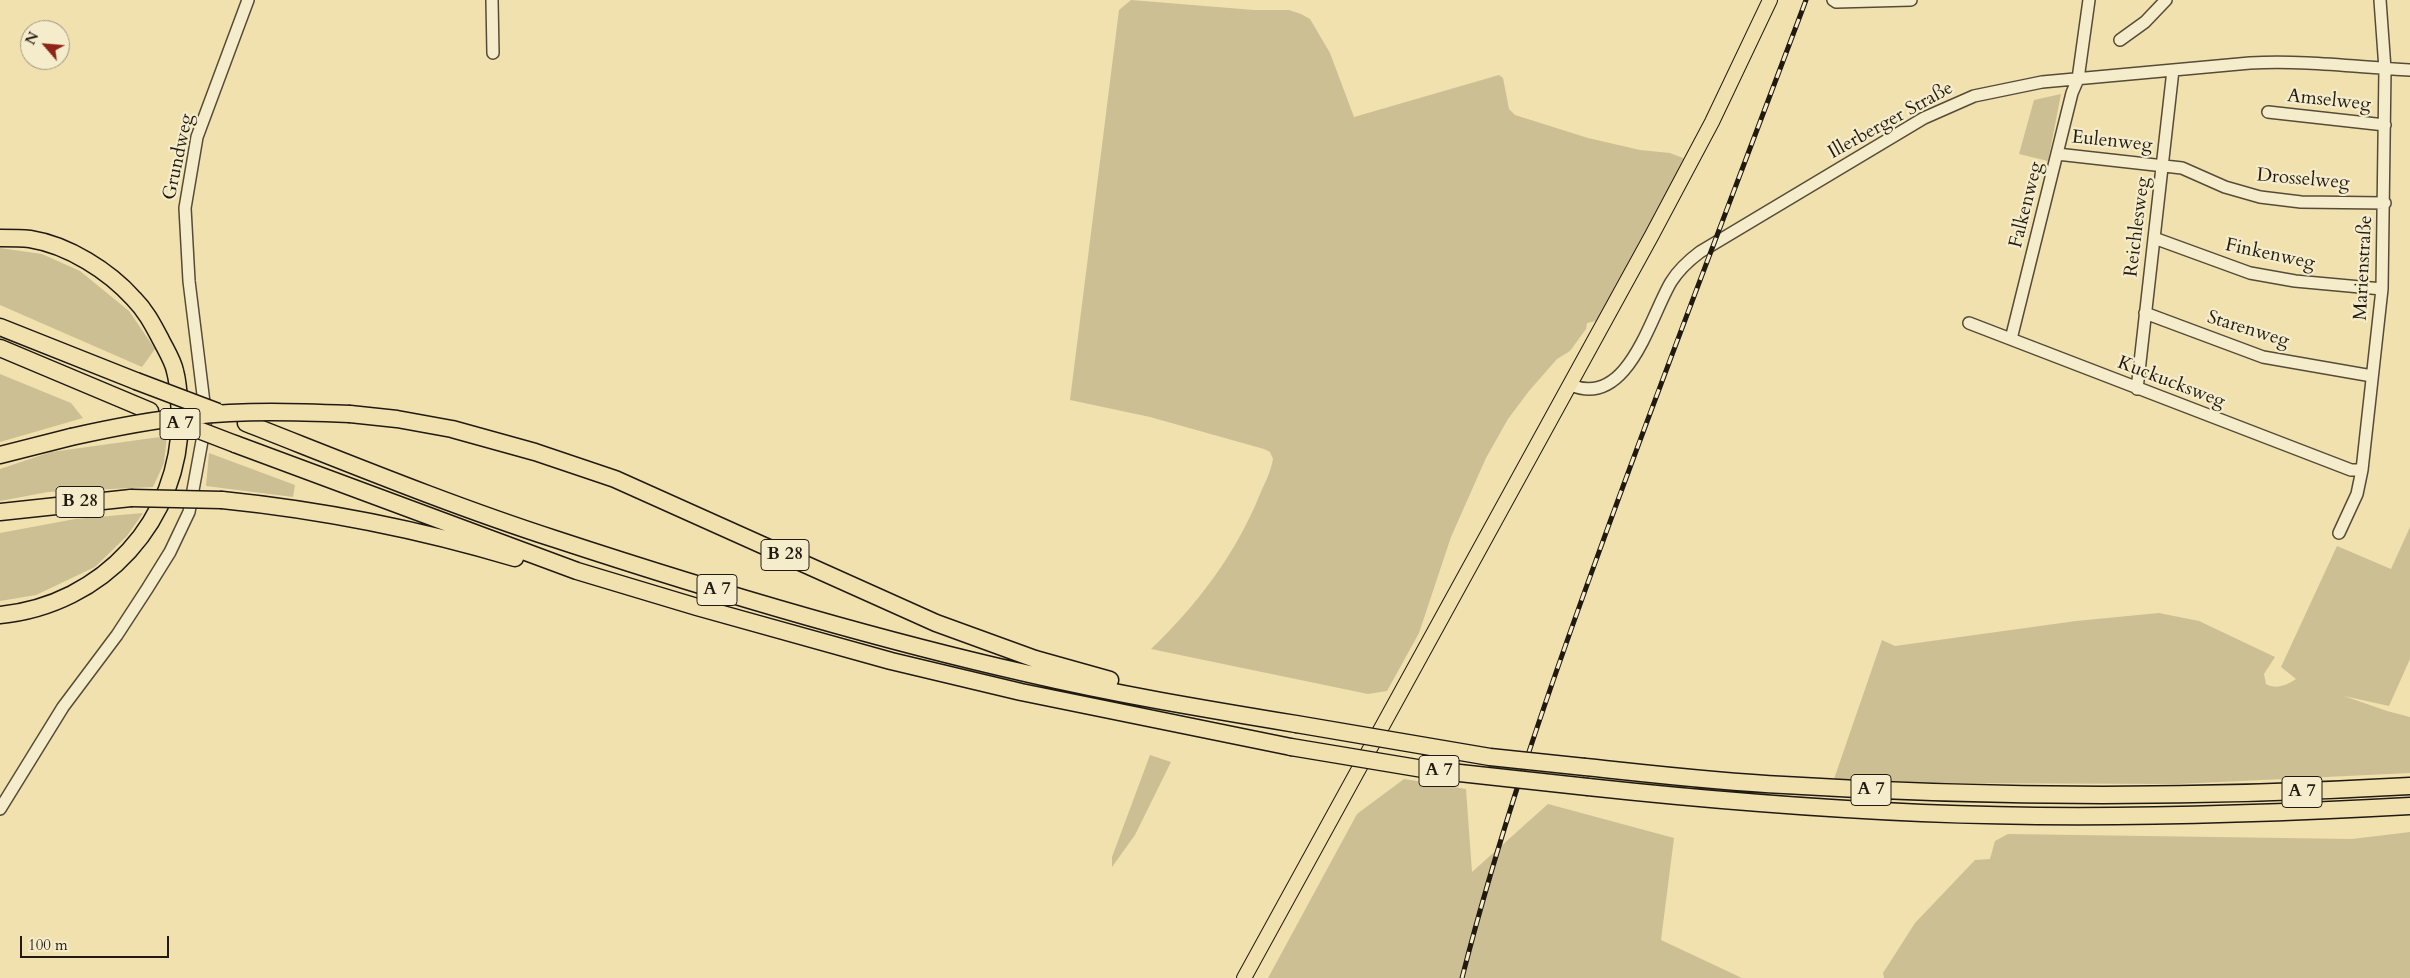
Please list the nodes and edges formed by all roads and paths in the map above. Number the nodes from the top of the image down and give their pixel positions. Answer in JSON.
{"nodes":[{"id":1,"x":248,"y":0,"type":"edge"},
{"id":2,"x":492,"y":0,"type":"edge"},
{"id":3,"x":1770,"y":0,"type":"edge"},
{"id":4,"x":1832,"y":0,"type":"edge"},
{"id":5,"x":1911,"y":0,"type":"edge"},
{"id":6,"x":2089,"y":0,"type":"edge"},
{"id":7,"x":2166,"y":0,"type":"edge"},
{"id":8,"x":2380,"y":0,"type":"edge"},
{"id":9,"x":2120,"y":40,"type":"dead end"},
{"id":10,"x":493,"y":53,"type":"dead end"},
{"id":11,"x":2385,"y":69,"type":"junction"},
{"id":12,"x":2173,"y":70,"type":"junction"},
{"id":13,"x":2410,"y":70,"type":"edge"},
{"id":14,"x":2078,"y":79,"type":"junction"},
{"id":15,"x":2268,"y":112,"type":"dead end"},
{"id":16,"x":2385,"y":125,"type":"junction"},
{"id":17,"x":2057,"y":154,"type":"junction"},
{"id":18,"x":2163,"y":165,"type":"junction"},
{"id":19,"x":2385,"y":203,"type":"junction"},
{"id":20,"x":0,"y":238,"type":"edge"},
{"id":21,"x":2154,"y":238,"type":"junction"},
{"id":22,"x":2382,"y":290,"type":"junction"},
{"id":23,"x":2145,"y":313,"type":"junction"},
{"id":24,"x":1969,"y":323,"type":"dead end"},
{"id":25,"x":0,"y":327,"type":"edge"},
{"id":26,"x":2011,"y":339,"type":"junction"},
{"id":27,"x":0,"y":348,"type":"edge"},
{"id":28,"x":2372,"y":376,"type":"junction"},
{"id":29,"x":1571,"y":385,"type":"junction"},
{"id":30,"x":2137,"y":389,"type":"junction"},
{"id":31,"x":0,"y":455,"type":"edge"},
{"id":32,"x":2362,"y":470,"type":"junction"},
{"id":33,"x":0,"y":512,"type":"edge"},
{"id":34,"x":2339,"y":533,"type":"dead end"},
{"id":35,"x":577,"y":571,"type":"junction"},
{"id":36,"x":0,"y":615,"type":"edge"},
{"id":37,"x":1202,"y":709,"type":"junction"},
{"id":38,"x":2410,"y":786,"type":"edge"},
{"id":39,"x":2410,"y":806,"type":"edge"},
{"id":40,"x":0,"y":809,"type":"edge"},
{"id":41,"x":1244,"y":978,"type":"edge"}],
"edges":[{"from":1,"to":40,"type":"street","name":"Grundweg"},
{"from":2,"to":10,"type":"street"},
{"from":3,"to":29,"type":"main road"},
{"from":4,"to":5,"type":"street"},
{"from":6,"to":14,"type":"street","name":"Falkenweg"},
{"from":7,"to":9,"type":"street"},
{"from":8,"to":11,"type":"street","name":"Marienstraße"},
{"from":11,"to":12,"type":"street","name":"Illerberger Straße"},
{"from":11,"to":13,"type":"street","name":"Illerberger Straße"},
{"from":11,"to":16,"type":"street","name":"Marienstraße"},
{"from":12,"to":14,"type":"street","name":"Illerberger Straße"},
{"from":12,"to":18,"type":"street","name":"Reichlesweg"},
{"from":14,"to":17,"type":"street","name":"Falkenweg"},
{"from":14,"to":29,"type":"street","name":"Illerberger Straße"},
{"from":15,"to":16,"type":"street","name":"Amselweg"},
{"from":16,"to":19,"type":"street","name":"Marienstraße"},
{"from":17,"to":18,"type":"street","name":"Eulenweg"},
{"from":17,"to":26,"type":"street","name":"Falkenweg"},
{"from":18,"to":19,"type":"street","name":"Drosselweg"},
{"from":18,"to":21,"type":"street","name":"Reichlesweg"},
{"from":19,"to":22,"type":"street","name":"Marienstraße"},
{"from":20,"to":36,"type":"highway","number":"A 7"},
{"from":21,"to":22,"type":"street","name":"Finkenweg"},
{"from":21,"to":23,"type":"street","name":"Reichlesweg"},
{"from":22,"to":28,"type":"street","name":"Marienstraße"},
{"from":23,"to":28,"type":"street","name":"Starenweg"},
{"from":23,"to":30,"type":"street","name":"Reichlesweg"},
{"from":24,"to":26,"type":"street","name":"Kuckucksweg"},
{"from":25,"to":37,"type":"highway","number":"A 7","bridge":true},
{"from":26,"to":30,"type":"street","name":"Kuckucksweg"},
{"from":27,"to":35,"type":"highway","number":"A 7","bridge":true},
{"from":28,"to":32,"type":"street","name":"Marienstraße"},
{"from":29,"to":41,"type":"main road"},
{"from":30,"to":32,"type":"street","name":"Kuckucksweg"},
{"from":31,"to":37,"type":"highway","number":"B 28","bridge":true},
{"from":32,"to":34,"type":"street","name":"Marienstraße"},
{"from":33,"to":35,"type":"highway","number":"B 28","bridge":true},
{"from":35,"to":39,"type":"highway","number":"A 7","bridge":true},
{"from":37,"to":38,"type":"highway","number":"A 7","bridge":true}]}
